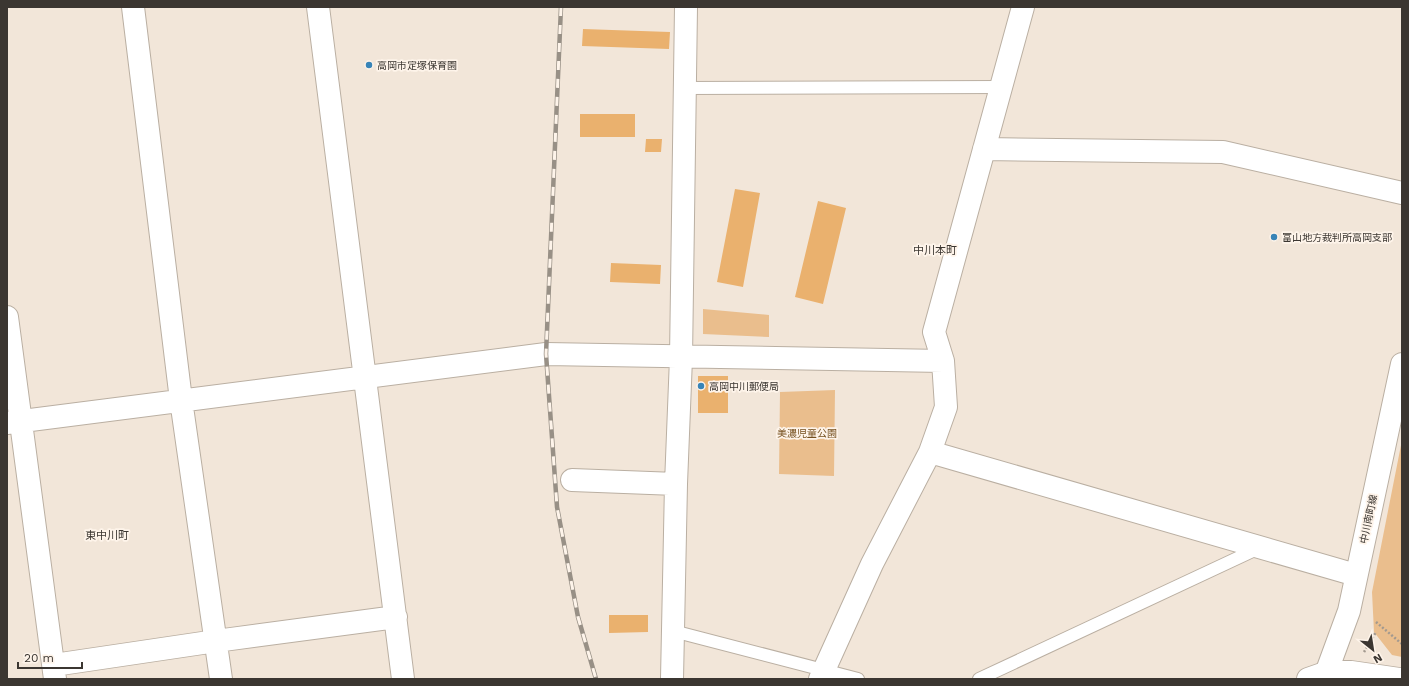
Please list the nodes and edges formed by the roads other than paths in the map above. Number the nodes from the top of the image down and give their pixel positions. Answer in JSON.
{"nodes":[{"id":1,"x":133,"y":7,"type":"edge"},
{"id":2,"x":318,"y":7,"type":"edge"},
{"id":3,"x":686,"y":7,"type":"edge"},
{"id":4,"x":1023,"y":7,"type":"edge"},
{"id":5,"x":1001,"y":87,"type":"junction"},
{"id":6,"x":684,"y":88,"type":"junction"},
{"id":7,"x":984,"y":149,"type":"junction"},
{"id":8,"x":1402,"y":193,"type":"edge"},
{"id":9,"x":7,"y":317,"type":"edge"},
{"id":10,"x":681,"y":358,"type":"junction"},
{"id":11,"x":944,"y":361,"type":"junction"},
{"id":12,"x":1402,"y":364,"type":"edge"},
{"id":13,"x":365,"y":377,"type":"junction"},
{"id":14,"x":181,"y":400,"type":"junction"},
{"id":15,"x":14,"y":422,"type":"edge"},
{"id":16,"x":930,"y":452,"type":"junction"},
{"id":17,"x":572,"y":480,"type":"dead end"},
{"id":18,"x":676,"y":484,"type":"junction"},
{"id":19,"x":1259,"y":548,"type":"junction"},
{"id":20,"x":1356,"y":575,"type":"junction"},
{"id":21,"x":396,"y":618,"type":"junction"},
{"id":22,"x":673,"y":631,"type":"junction"},
{"id":23,"x":216,"y":641,"type":"junction"},
{"id":24,"x":54,"y":672,"type":"edge"},
{"id":25,"x":822,"y":674,"type":"edge"},
{"id":26,"x":1320,"y":677,"type":"edge"},
{"id":27,"x":221,"y":679,"type":"edge"},
{"id":28,"x":403,"y":679,"type":"edge"},
{"id":29,"x":672,"y":679,"type":"edge"},
{"id":30,"x":858,"y":679,"type":"edge"},
{"id":31,"x":979,"y":679,"type":"edge"},
{"id":32,"x":1399,"y":679,"type":"edge"}],
"edges":[{"from":1,"to":14,"type":"street"},
{"from":2,"to":13,"type":"street"},
{"from":3,"to":6,"type":"street"},
{"from":4,"to":5,"type":"street"},
{"from":5,"to":6,"type":"lane"},
{"from":5,"to":7,"type":"street"},
{"from":6,"to":10,"type":"street"},
{"from":7,"to":8,"type":"street"},
{"from":7,"to":11,"type":"street"},
{"from":9,"to":15,"type":"street"},
{"from":10,"to":11,"type":"street"},
{"from":10,"to":13,"type":"street"},
{"from":10,"to":18,"type":"street"},
{"from":11,"to":16,"type":"street"},
{"from":12,"to":20,"type":"street","name":"中川南町線"},
{"from":13,"to":14,"type":"street"},
{"from":13,"to":21,"type":"street"},
{"from":14,"to":15,"type":"street"},
{"from":14,"to":23,"type":"street"},
{"from":15,"to":24,"type":"street"},
{"from":16,"to":19,"type":"street"},
{"from":16,"to":25,"type":"street"},
{"from":17,"to":18,"type":"street"},
{"from":18,"to":22,"type":"street"},
{"from":19,"to":20,"type":"street"},
{"from":19,"to":31,"type":"lane"},
{"from":20,"to":26,"type":"street","name":"中川南町線"},
{"from":21,"to":23,"type":"street"},
{"from":21,"to":28,"type":"street"},
{"from":22,"to":25,"type":"lane"},
{"from":22,"to":29,"type":"street"},
{"from":23,"to":24,"type":"street"},
{"from":23,"to":27,"type":"street"},
{"from":25,"to":30,"type":"lane"},
{"from":26,"to":32,"type":"street"}]}
